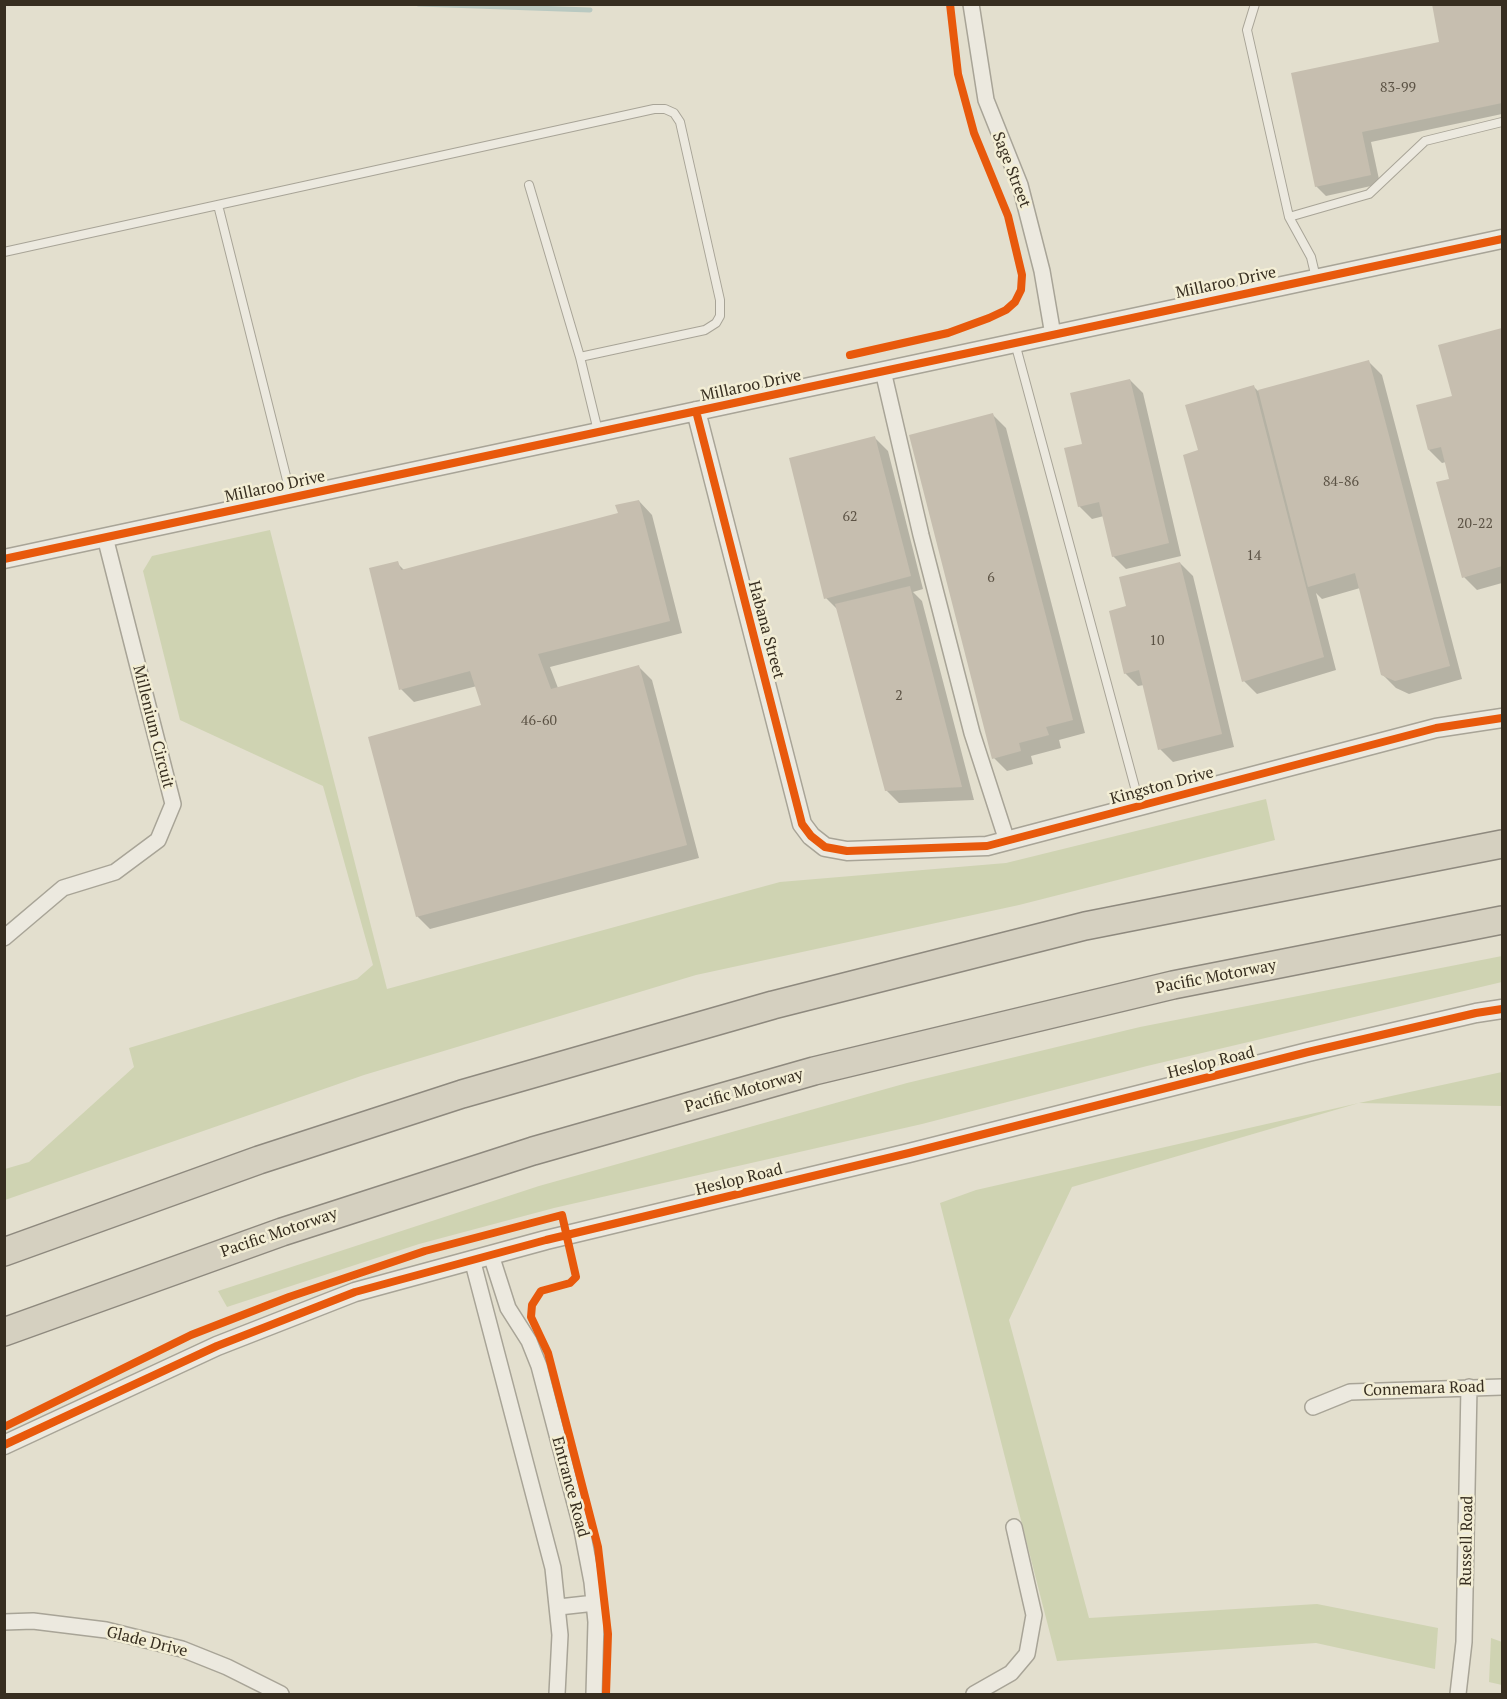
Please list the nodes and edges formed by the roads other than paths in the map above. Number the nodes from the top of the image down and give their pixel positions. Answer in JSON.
{"nodes":[{"id":1,"x":971,"y":4,"type":"edge"},
{"id":2,"x":1255,"y":4,"type":"edge"},
{"id":3,"x":1503,"y":122,"type":"edge"},
{"id":4,"x":529,"y":184,"type":"dead end"},
{"id":5,"x":218,"y":205,"type":"junction"},
{"id":6,"x":1289,"y":217,"type":"junction"},
{"id":7,"x":1503,"y":239,"type":"edge"},
{"id":8,"x":4,"y":252,"type":"edge"},
{"id":9,"x":1316,"y":278,"type":"junction"},
{"id":10,"x":1053,"y":335,"type":"junction"},
{"id":11,"x":1015,"y":343,"type":"junction"},
{"id":12,"x":580,"y":357,"type":"junction"},
{"id":13,"x":883,"y":371,"type":"junction"},
{"id":14,"x":696,"y":411,"type":"junction"},
{"id":15,"x":598,"y":432,"type":"junction"},
{"id":16,"x":292,"y":498,"type":"junction"},
{"id":17,"x":105,"y":537,"type":"junction"},
{"id":18,"x":4,"y":559,"type":"edge"},
{"id":19,"x":1503,"y":718,"type":"edge"},
{"id":20,"x":1140,"y":806,"type":"junction"},
{"id":21,"x":1007,"y":840,"type":"junction"},
{"id":22,"x":1503,"y":844,"type":"edge"},
{"id":23,"x":825,"y":847,"type":"joint"},
{"id":24,"x":1503,"y":920,"type":"edge"},
{"id":25,"x":4,"y":938,"type":"edge"},
{"id":26,"x":1503,"y":1009,"type":"edge"},
{"id":27,"x":4,"y":1252,"type":"edge"},
{"id":28,"x":491,"y":1255,"type":"junction"},
{"id":29,"x":472,"y":1259,"type":"junction"},
{"id":30,"x":4,"y":1332,"type":"edge"},
{"id":31,"x":1469,"y":1387,"type":"junction"},
{"id":32,"x":1503,"y":1387,"type":"edge"},
{"id":33,"x":1313,"y":1407,"type":"dead end"},
{"id":34,"x":4,"y":1445,"type":"edge"},
{"id":35,"x":1014,"y":1527,"type":"dead end"},
{"id":36,"x":595,"y":1603,"type":"junction"},
{"id":37,"x":559,"y":1607,"type":"junction"},
{"id":38,"x":4,"y":1622,"type":"edge"},
{"id":39,"x":281,"y":1695,"type":"edge"},
{"id":40,"x":557,"y":1695,"type":"edge"},
{"id":41,"x":594,"y":1695,"type":"edge"},
{"id":42,"x":974,"y":1695,"type":"edge"},
{"id":43,"x":1458,"y":1695,"type":"edge"}],
"edges":[{"from":1,"to":10,"type":"street","name":"Sage Street"},
{"from":2,"to":6,"type":"lane"},
{"from":3,"to":6,"type":"lane"},
{"from":4,"to":12,"type":"lane"},
{"from":5,"to":8,"type":"lane"},
{"from":5,"to":12,"type":"lane"},
{"from":5,"to":16,"type":"lane"},
{"from":6,"to":9,"type":"lane"},
{"from":7,"to":9,"type":"street","name":"Millaroo Drive"},
{"from":9,"to":10,"type":"street","name":"Millaroo Drive"},
{"from":10,"to":11,"type":"street","name":"Millaroo Drive"},
{"from":11,"to":13,"type":"street","name":"Millaroo Drive"},
{"from":11,"to":20,"type":"lane"},
{"from":12,"to":15,"type":"lane"},
{"from":13,"to":14,"type":"street","name":"Millaroo Drive"},
{"from":13,"to":21,"type":"street"},
{"from":14,"to":15,"type":"street","name":"Millaroo Drive"},
{"from":14,"to":23,"type":"street","name":"Habana Street"},
{"from":15,"to":16,"type":"street","name":"Millaroo Drive"},
{"from":16,"to":17,"type":"street","name":"Millaroo Drive"},
{"from":17,"to":18,"type":"street","name":"Millaroo Drive"},
{"from":17,"to":25,"type":"street","name":"Millenium Circuit"},
{"from":19,"to":20,"type":"street","name":"Kingston Drive"},
{"from":20,"to":21,"type":"street","name":"Kingston Drive"},
{"from":21,"to":23,"type":"street","name":"Kingston Drive"},
{"from":22,"to":27,"type":"highway"},
{"from":24,"to":30,"type":"highway","name":"Pacific Motorway"},
{"from":26,"to":28,"type":"street","name":"Heslop Road"},
{"from":28,"to":29,"type":"street","name":"Heslop Road"},
{"from":28,"to":36,"type":"street","name":"Entrance Road"},
{"from":29,"to":34,"type":"street","name":"Heslop Road"},
{"from":29,"to":37,"type":"street"},
{"from":31,"to":32,"type":"street","name":"Connemara Road"},
{"from":31,"to":33,"type":"street","name":"Connemara Road"},
{"from":31,"to":43,"type":"street","name":"Russell Road"},
{"from":35,"to":42,"type":"street"},
{"from":36,"to":37,"type":"street"},
{"from":36,"to":41,"type":"street","name":"Entrance Road"},
{"from":37,"to":40,"type":"street"},
{"from":38,"to":39,"type":"street","name":"Glade Drive"}]}
